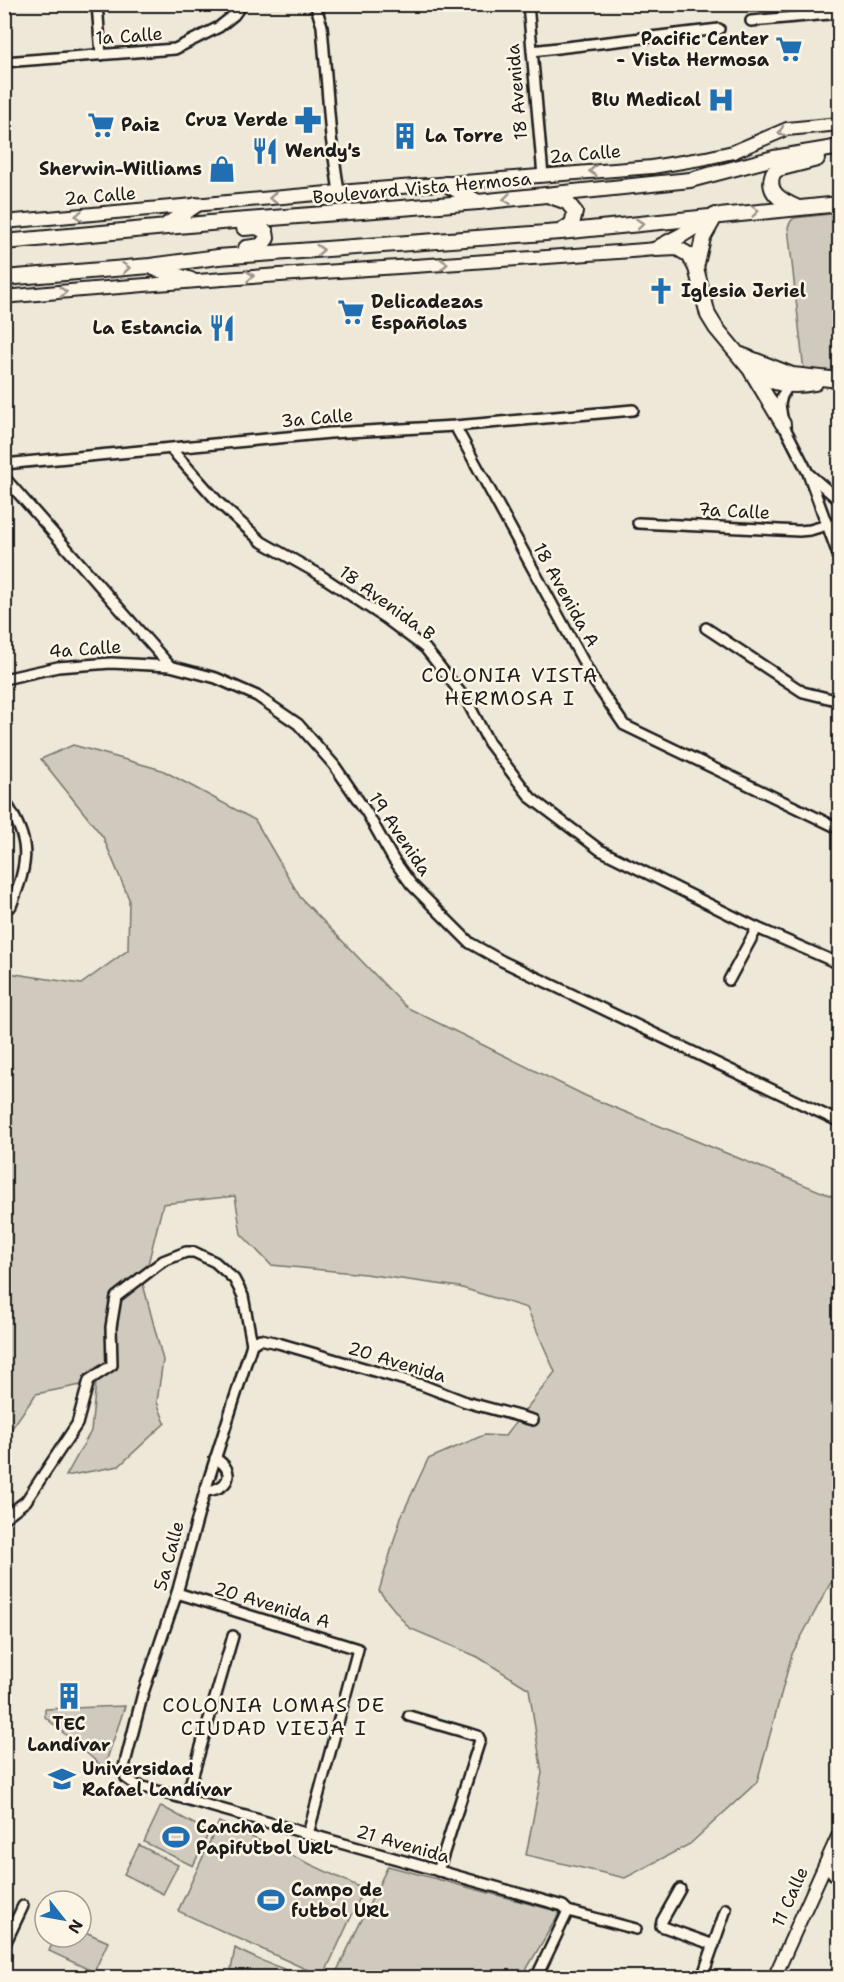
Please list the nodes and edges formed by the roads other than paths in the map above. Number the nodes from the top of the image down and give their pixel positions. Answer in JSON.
{"nodes":[{"id":1,"x":97,"y":4,"type":"edge"},
{"id":2,"x":242,"y":4,"type":"edge"},
{"id":3,"x":315,"y":4,"type":"edge"},
{"id":4,"x":528,"y":4,"type":"edge"},
{"id":5,"x":840,"y":14,"type":"edge"},
{"id":6,"x":751,"y":21,"type":"dead end"},
{"id":7,"x":718,"y":29,"type":"dead end"},
{"id":8,"x":532,"y":51,"type":"junction"},
{"id":9,"x":101,"y":55,"type":"junction"},
{"id":10,"x":4,"y":62,"type":"edge"},
{"id":11,"x":840,"y":124,"type":"edge"},
{"id":12,"x":840,"y":147,"type":"edge"},
{"id":13,"x":840,"y":153,"type":"edge"},
{"id":14,"x":543,"y":176,"type":"junction"},
{"id":15,"x":446,"y":184,"type":"junction"},
{"id":16,"x":339,"y":192,"type":"junction"},
{"id":17,"x":546,"y":195,"type":"junction"},
{"id":18,"x":478,"y":202,"type":"junction"},
{"id":19,"x":840,"y":204,"type":"edge"},
{"id":20,"x":196,"y":205,"type":"junction"},
{"id":21,"x":797,"y":207,"type":"junction"},
{"id":22,"x":713,"y":216,"type":"junction"},
{"id":23,"x":4,"y":222,"type":"edge"},
{"id":24,"x":220,"y":222,"type":"junction"},
{"id":25,"x":157,"y":228,"type":"junction"},
{"id":26,"x":560,"y":232,"type":"junction"},
{"id":27,"x":22,"y":241,"type":"junction"},
{"id":28,"x":4,"y":242,"type":"edge"},
{"id":29,"x":4,"y":249,"type":"edge"},
{"id":30,"x":656,"y":249,"type":"junction"},
{"id":31,"x":189,"y":261,"type":"junction"},
{"id":32,"x":150,"y":266,"type":"junction"},
{"id":33,"x":696,"y":268,"type":"junction"},
{"id":34,"x":4,"y":278,"type":"edge"},
{"id":35,"x":192,"y":280,"type":"junction"},
{"id":36,"x":4,"y":297,"type":"edge"},
{"id":37,"x":736,"y":353,"type":"junction"},
{"id":38,"x":750,"y":369,"type":"junction"},
{"id":39,"x":810,"y":378,"type":"junction"},
{"id":40,"x":834,"y":380,"type":"edge"},
{"id":41,"x":788,"y":386,"type":"junction"},
{"id":42,"x":633,"y":410,"type":"dead end"},
{"id":43,"x":783,"y":424,"type":"junction"},
{"id":44,"x":455,"y":426,"type":"junction"},
{"id":45,"x":171,"y":449,"type":"junction"},
{"id":46,"x":4,"y":464,"type":"edge"},
{"id":47,"x":808,"y":473,"type":"junction"},
{"id":48,"x":4,"y":477,"type":"edge"},
{"id":49,"x":840,"y":501,"type":"edge"},
{"id":50,"x":840,"y":519,"type":"edge"},
{"id":51,"x":638,"y":522,"type":"dead end"},
{"id":52,"x":827,"y":525,"type":"junction"},
{"id":53,"x":831,"y":537,"type":"junction"},
{"id":54,"x":840,"y":560,"type":"edge"},
{"id":55,"x":706,"y":628,"type":"dead end"},
{"id":56,"x":170,"y":666,"type":"junction"},
{"id":57,"x":4,"y":679,"type":"edge"},
{"id":58,"x":840,"y":701,"type":"edge"},
{"id":59,"x":4,"y":800,"type":"edge"},
{"id":60,"x":840,"y":829,"type":"edge"},
{"id":61,"x":11,"y":906,"type":"dead end"},
{"id":62,"x":757,"y":928,"type":"junction"},
{"id":63,"x":840,"y":964,"type":"edge"},
{"id":64,"x":729,"y":980,"type":"dead end"},
{"id":65,"x":840,"y":1122,"type":"edge"},
{"id":66,"x":252,"y":1344,"type":"junction"},
{"id":67,"x":532,"y":1420,"type":"dead end"},
{"id":68,"x":215,"y":1458,"type":"junction"},
{"id":69,"x":205,"y":1491,"type":"junction"},
{"id":70,"x":4,"y":1518,"type":"edge"},
{"id":71,"x":177,"y":1593,"type":"junction"},
{"id":72,"x":233,"y":1636,"type":"dead end"},
{"id":73,"x":409,"y":1716,"type":"dead end"},
{"id":74,"x":126,"y":1778,"type":"joint"},
{"id":75,"x":186,"y":1799,"type":"junction"},
{"id":76,"x":840,"y":1832,"type":"edge"},
{"id":77,"x":308,"y":1834,"type":"junction"},
{"id":78,"x":825,"y":1864,"type":"junction"},
{"id":79,"x":438,"y":1871,"type":"junction"},
{"id":80,"x":840,"y":1882,"type":"edge"},
{"id":81,"x":680,"y":1889,"type":"dead end"},
{"id":82,"x":23,"y":1906,"type":"dead end"},
{"id":83,"x":726,"y":1909,"type":"dead end"},
{"id":84,"x":568,"y":1911,"type":"junction"},
{"id":85,"x":636,"y":1929,"type":"dead end"},
{"id":86,"x":714,"y":1945,"type":"junction"},
{"id":87,"x":4,"y":1946,"type":"edge"},
{"id":88,"x":536,"y":1977,"type":"edge"},
{"id":89,"x":702,"y":1977,"type":"edge"},
{"id":90,"x":774,"y":1977,"type":"edge"}],
"edges":[{"from":1,"to":9,"type":"street"},
{"from":2,"to":9,"type":"street","name":"1a Calle"},
{"from":3,"to":16,"type":"street"},
{"from":4,"to":8,"type":"street","name":"18 Avenida"},
{"from":5,"to":6,"type":"street"},
{"from":7,"to":8,"type":"street"},
{"from":8,"to":14,"type":"street","name":"18 Avenida"},
{"from":9,"to":10,"type":"street","name":"1a Calle"},
{"from":11,"to":14,"type":"street","name":"2a Calle","one_way":true},
{"from":12,"to":17,"type":"main road","name":"Boulevard Vista Hermosa"},
{"from":13,"to":21,"type":"main road"},
{"from":14,"to":15,"type":"street","name":"2a Calle"},
{"from":15,"to":16,"type":"street","name":"2a Calle"},
{"from":15,"to":18,"type":"main road"},
{"from":16,"to":20,"type":"street","name":"2a Calle","one_way":true},
{"from":17,"to":18,"type":"main road","name":"Boulevard Vista Hermosa","one_way":true},
{"from":17,"to":26,"type":"main road"},
{"from":18,"to":24,"type":"main road","name":"Boulevard Vista Hermosa"},
{"from":19,"to":21,"type":"main road"},
{"from":20,"to":23,"type":"street","name":"2a Calle","one_way":true},
{"from":20,"to":25,"type":"main road"},
{"from":22,"to":21,"type":"main road","one_way":true},
{"from":26,"to":22,"type":"main road","one_way":true},
{"from":22,"to":30,"type":"main road"},
{"from":22,"to":33,"type":"main road"},
{"from":24,"to":25,"type":"main road","name":"Boulevard Vista Hermosa"},
{"from":24,"to":31,"type":"main road"},
{"from":25,"to":27,"type":"main road","name":"Boulevard Vista Hermosa"},
{"from":31,"to":26,"type":"main road","one_way":true},
{"from":27,"to":28,"type":"main road","name":"Boulevard Vista Hermosa"},
{"from":27,"to":29,"type":"main road"},
{"from":30,"to":33,"type":"main road"},
{"from":35,"to":30,"type":"street","one_way":true},
{"from":31,"to":32,"type":"main road"},
{"from":34,"to":32,"type":"main road","one_way":true},
{"from":32,"to":35,"type":"main road"},
{"from":33,"to":37,"type":"main road"},
{"from":36,"to":35,"type":"street","one_way":true},
{"from":37,"to":38,"type":"main road"},
{"from":37,"to":39,"type":"main road"},
{"from":38,"to":41,"type":"main road"},
{"from":38,"to":43,"type":"main road"},
{"from":39,"to":40,"type":"main road"},
{"from":39,"to":41,"type":"main road"},
{"from":40,"to":41,"type":"main road"},
{"from":41,"to":43,"type":"street"},
{"from":42,"to":44,"type":"street","name":"3a Calle"},
{"from":43,"to":47,"type":"street"},
{"from":44,"to":45,"type":"street","name":"3a Calle"},
{"from":44,"to":60,"type":"street","name":"18 Avenida A"},
{"from":45,"to":46,"type":"street","name":"3a Calle"},
{"from":45,"to":62,"type":"street","name":"18 Avenida B"},
{"from":47,"to":49,"type":"street"},
{"from":47,"to":52,"type":"street"},
{"from":48,"to":56,"type":"street"},
{"from":50,"to":53,"type":"street"},
{"from":51,"to":52,"type":"street","name":"7a Calle"},
{"from":52,"to":53,"type":"street"},
{"from":53,"to":54,"type":"street"},
{"from":55,"to":58,"type":"street"},
{"from":56,"to":57,"type":"street","name":"4a Calle"},
{"from":56,"to":65,"type":"street","name":"19 Avenida"},
{"from":59,"to":61,"type":"street"},
{"from":62,"to":63,"type":"street","name":"18 Avenida B"},
{"from":62,"to":64,"type":"street"},
{"from":66,"to":67,"type":"street","name":"20 Avenida"},
{"from":66,"to":68,"type":"street","name":"5a Calle"},
{"from":66,"to":70,"type":"street"},
{"from":68,"to":69,"type":"street","name":"5a Calle"},
{"from":68,"to":69,"type":"street"},
{"from":69,"to":71,"type":"street","name":"5a Calle"},
{"from":71,"to":74,"type":"street","name":"5a Calle"},
{"from":71,"to":77,"type":"street","name":"20 Avenida A"},
{"from":72,"to":75,"type":"street"},
{"from":73,"to":79,"type":"street"},
{"from":74,"to":75,"type":"street","name":"21 Avenida"},
{"from":75,"to":77,"type":"street","name":"21 Avenida"},
{"from":76,"to":78,"type":"street","name":"11 Calle"},
{"from":77,"to":79,"type":"street","name":"21 Avenida"},
{"from":78,"to":80,"type":"street"},
{"from":78,"to":90,"type":"street","name":"11 Calle"},
{"from":79,"to":84,"type":"street","name":"21 Avenida"},
{"from":81,"to":86,"type":"street"},
{"from":82,"to":87,"type":"street"},
{"from":83,"to":86,"type":"street"},
{"from":84,"to":85,"type":"street","name":"21 Avenida"},
{"from":84,"to":88,"type":"street"},
{"from":86,"to":89,"type":"street"}]}
